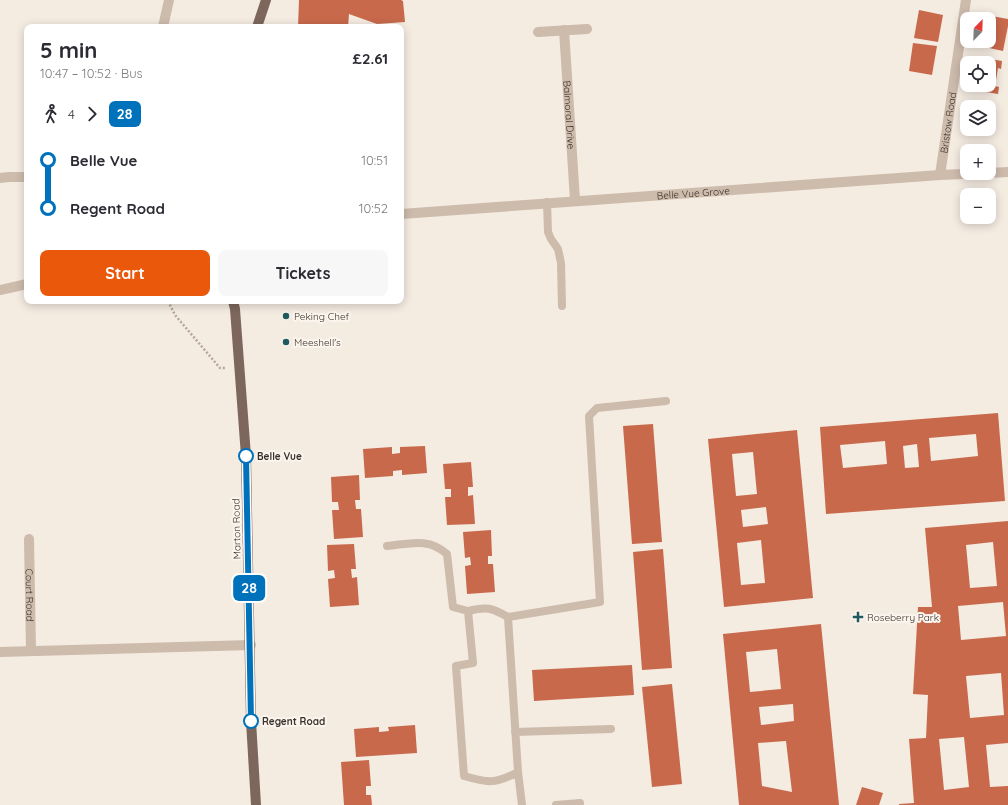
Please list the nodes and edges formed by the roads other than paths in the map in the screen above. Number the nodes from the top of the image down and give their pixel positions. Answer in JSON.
{"nodes":[{"id":1,"x":169,"y":0,"type":"edge"},
{"id":2,"x":266,"y":0,"type":"edge"},
{"id":3,"x":966,"y":0,"type":"edge"},
{"id":4,"x":164,"y":24,"type":"edge"},
{"id":5,"x":258,"y":24,"type":"edge"},
{"id":6,"x":587,"y":29,"type":"dead end"},
{"id":7,"x":564,"y":30,"type":"junction"},
{"id":8,"x":538,"y":32,"type":"dead end"},
{"id":9,"x":1008,"y":172,"type":"edge"},
{"id":10,"x":996,"y":173,"type":"edge"},
{"id":11,"x":960,"y":174,"type":"edge"},
{"id":12,"x":940,"y":175,"type":"junction"},
{"id":13,"x":24,"y":177,"type":"edge"},
{"id":14,"x":0,"y":178,"type":"edge"},
{"id":15,"x":575,"y":200,"type":"junction"},
{"id":16,"x":547,"y":202,"type":"junction"},
{"id":17,"x":404,"y":214,"type":"edge"},
{"id":18,"x":24,"y":285,"type":"edge"},
{"id":19,"x":0,"y":290,"type":"edge"},
{"id":20,"x":233,"y":304,"type":"edge"},
{"id":21,"x":562,"y":306,"type":"dead end"},
{"id":22,"x":666,"y":401,"type":"dead end"},
{"id":23,"x":29,"y":539,"type":"dead end"},
{"id":24,"x":387,"y":546,"type":"dead end"},
{"id":25,"x":468,"y":611,"type":"junction"},
{"id":26,"x":508,"y":617,"type":"junction"},
{"id":27,"x":251,"y":645,"type":"junction"},
{"id":28,"x":0,"y":652,"type":"edge"},
{"id":29,"x":31,"y":652,"type":"junction"},
{"id":30,"x":611,"y":729,"type":"dead end"},
{"id":31,"x":515,"y":732,"type":"junction"},
{"id":32,"x":518,"y":772,"type":"junction"},
{"id":33,"x":580,"y":803,"type":"dead end"},
{"id":34,"x":256,"y":805,"type":"edge"},
{"id":35,"x":522,"y":805,"type":"edge"},
{"id":36,"x":556,"y":805,"type":"edge"}],
"edges":[{"from":1,"to":4,"type":"street"},
{"from":2,"to":5,"type":"main road"},
{"from":3,"to":12,"type":"street","name":"Bristow Road"},
{"from":6,"to":7,"type":"street"},
{"from":7,"to":8,"type":"street"},
{"from":7,"to":15,"type":"street","name":"Balmoral Drive"},
{"from":9,"to":10,"type":"street"},
{"from":11,"to":12,"type":"street","name":"Belle Vue Grove"},
{"from":12,"to":15,"type":"street","name":"Belle Vue Grove"},
{"from":13,"to":14,"type":"street"},
{"from":15,"to":16,"type":"street","name":"Belle Vue Grove"},
{"from":16,"to":17,"type":"street","name":"Belle Vue Grove"},
{"from":16,"to":21,"type":"lane"},
{"from":18,"to":19,"type":"street"},
{"from":20,"to":27,"type":"main road","name":"Marton Road"},
{"from":22,"to":26,"type":"lane"},
{"from":23,"to":29,"type":"street","name":"Court Road"},
{"from":24,"to":25,"type":"lane"},
{"from":25,"to":26,"type":"lane"},
{"from":25,"to":32,"type":"lane"},
{"from":26,"to":31,"type":"lane"},
{"from":27,"to":29,"type":"street"},
{"from":27,"to":34,"type":"main road","name":"Marton Road"},
{"from":28,"to":29,"type":"street"},
{"from":30,"to":31,"type":"lane"},
{"from":31,"to":32,"type":"lane"},
{"from":32,"to":35,"type":"lane"},
{"from":33,"to":36,"type":"lane"}]}
